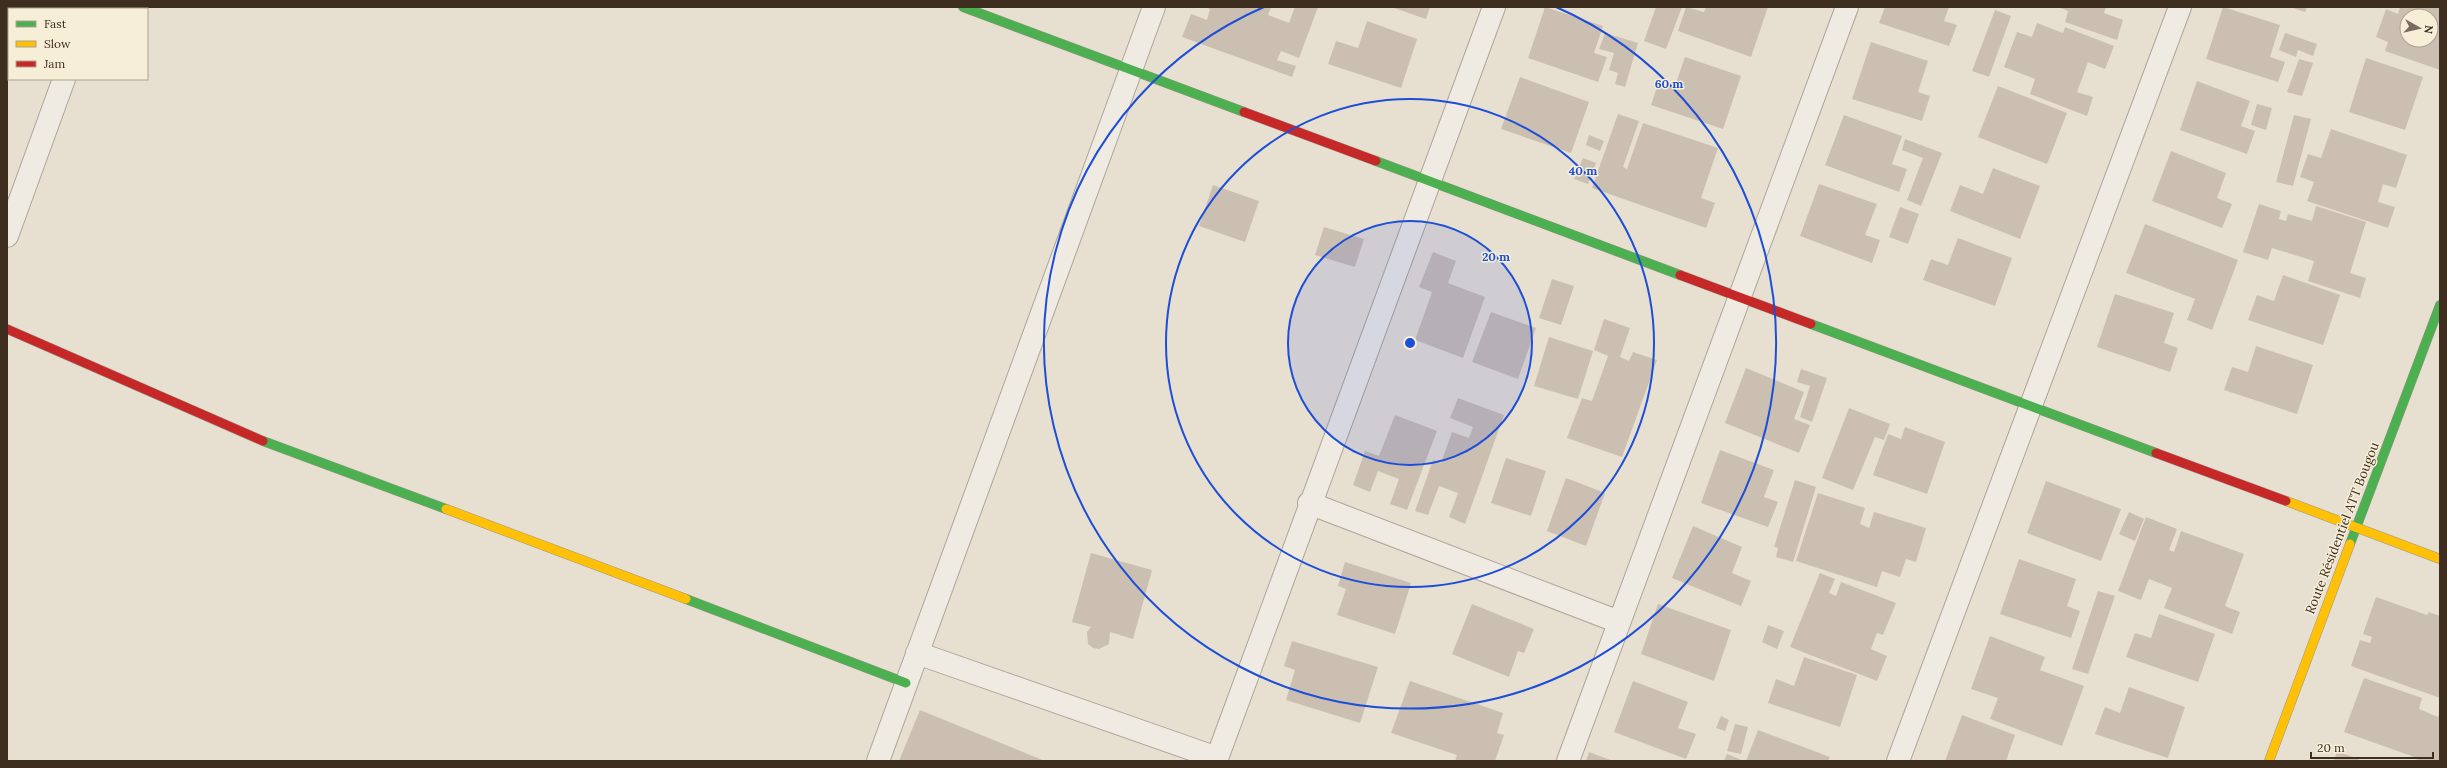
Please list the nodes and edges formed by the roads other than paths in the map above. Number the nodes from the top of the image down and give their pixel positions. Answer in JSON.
{"nodes":[{"id":1,"x":962,"y":7,"type":"edge"},
{"id":2,"x":1154,"y":7,"type":"edge"},
{"id":3,"x":1494,"y":7,"type":"edge"},
{"id":4,"x":1847,"y":7,"type":"edge"},
{"id":5,"x":2180,"y":7,"type":"edge"},
{"id":6,"x":1131,"y":70,"type":"junction"},
{"id":7,"x":64,"y":80,"type":"edge"},
{"id":8,"x":1428,"y":181,"type":"junction"},
{"id":9,"x":7,"y":236,"type":"edge"},
{"id":10,"x":1738,"y":297,"type":"junction"},
{"id":11,"x":2440,"y":305,"type":"edge"},
{"id":12,"x":7,"y":329,"type":"edge"},
{"id":13,"x":2030,"y":406,"type":"junction"},
{"id":14,"x":1309,"y":503,"type":"junction"},
{"id":15,"x":2356,"y":528,"type":"junction"},
{"id":16,"x":2440,"y":559,"type":"edge"},
{"id":17,"x":1619,"y":622,"type":"junction"},
{"id":18,"x":917,"y":653,"type":"junction"},
{"id":19,"x":906,"y":683,"type":"junction"},
{"id":20,"x":1216,"y":759,"type":"edge"},
{"id":21,"x":878,"y":761,"type":"edge"},
{"id":22,"x":1568,"y":761,"type":"edge"},
{"id":23,"x":1898,"y":761,"type":"edge"},
{"id":24,"x":2269,"y":761,"type":"edge"}],
"edges":[{"from":1,"to":6,"type":"street"},
{"from":2,"to":6,"type":"street"},
{"from":3,"to":8,"type":"street"},
{"from":4,"to":10,"type":"street"},
{"from":5,"to":13,"type":"street"},
{"from":6,"to":8,"type":"street"},
{"from":6,"to":18,"type":"street"},
{"from":7,"to":9,"type":"street"},
{"from":8,"to":10,"type":"street"},
{"from":8,"to":14,"type":"street"},
{"from":10,"to":13,"type":"street"},
{"from":10,"to":17,"type":"street"},
{"from":11,"to":15,"type":"street","name":"Route Résidentiel ATT Bougou"},
{"from":12,"to":19,"type":"street"},
{"from":13,"to":15,"type":"street"},
{"from":13,"to":23,"type":"street"},
{"from":14,"to":17,"type":"street"},
{"from":14,"to":20,"type":"street"},
{"from":15,"to":16,"type":"street"},
{"from":15,"to":24,"type":"street","name":"Route Résidentiel ATT Bougou"},
{"from":17,"to":22,"type":"street"},
{"from":18,"to":19,"type":"street"},
{"from":18,"to":20,"type":"street"},
{"from":19,"to":21,"type":"street"}]}
